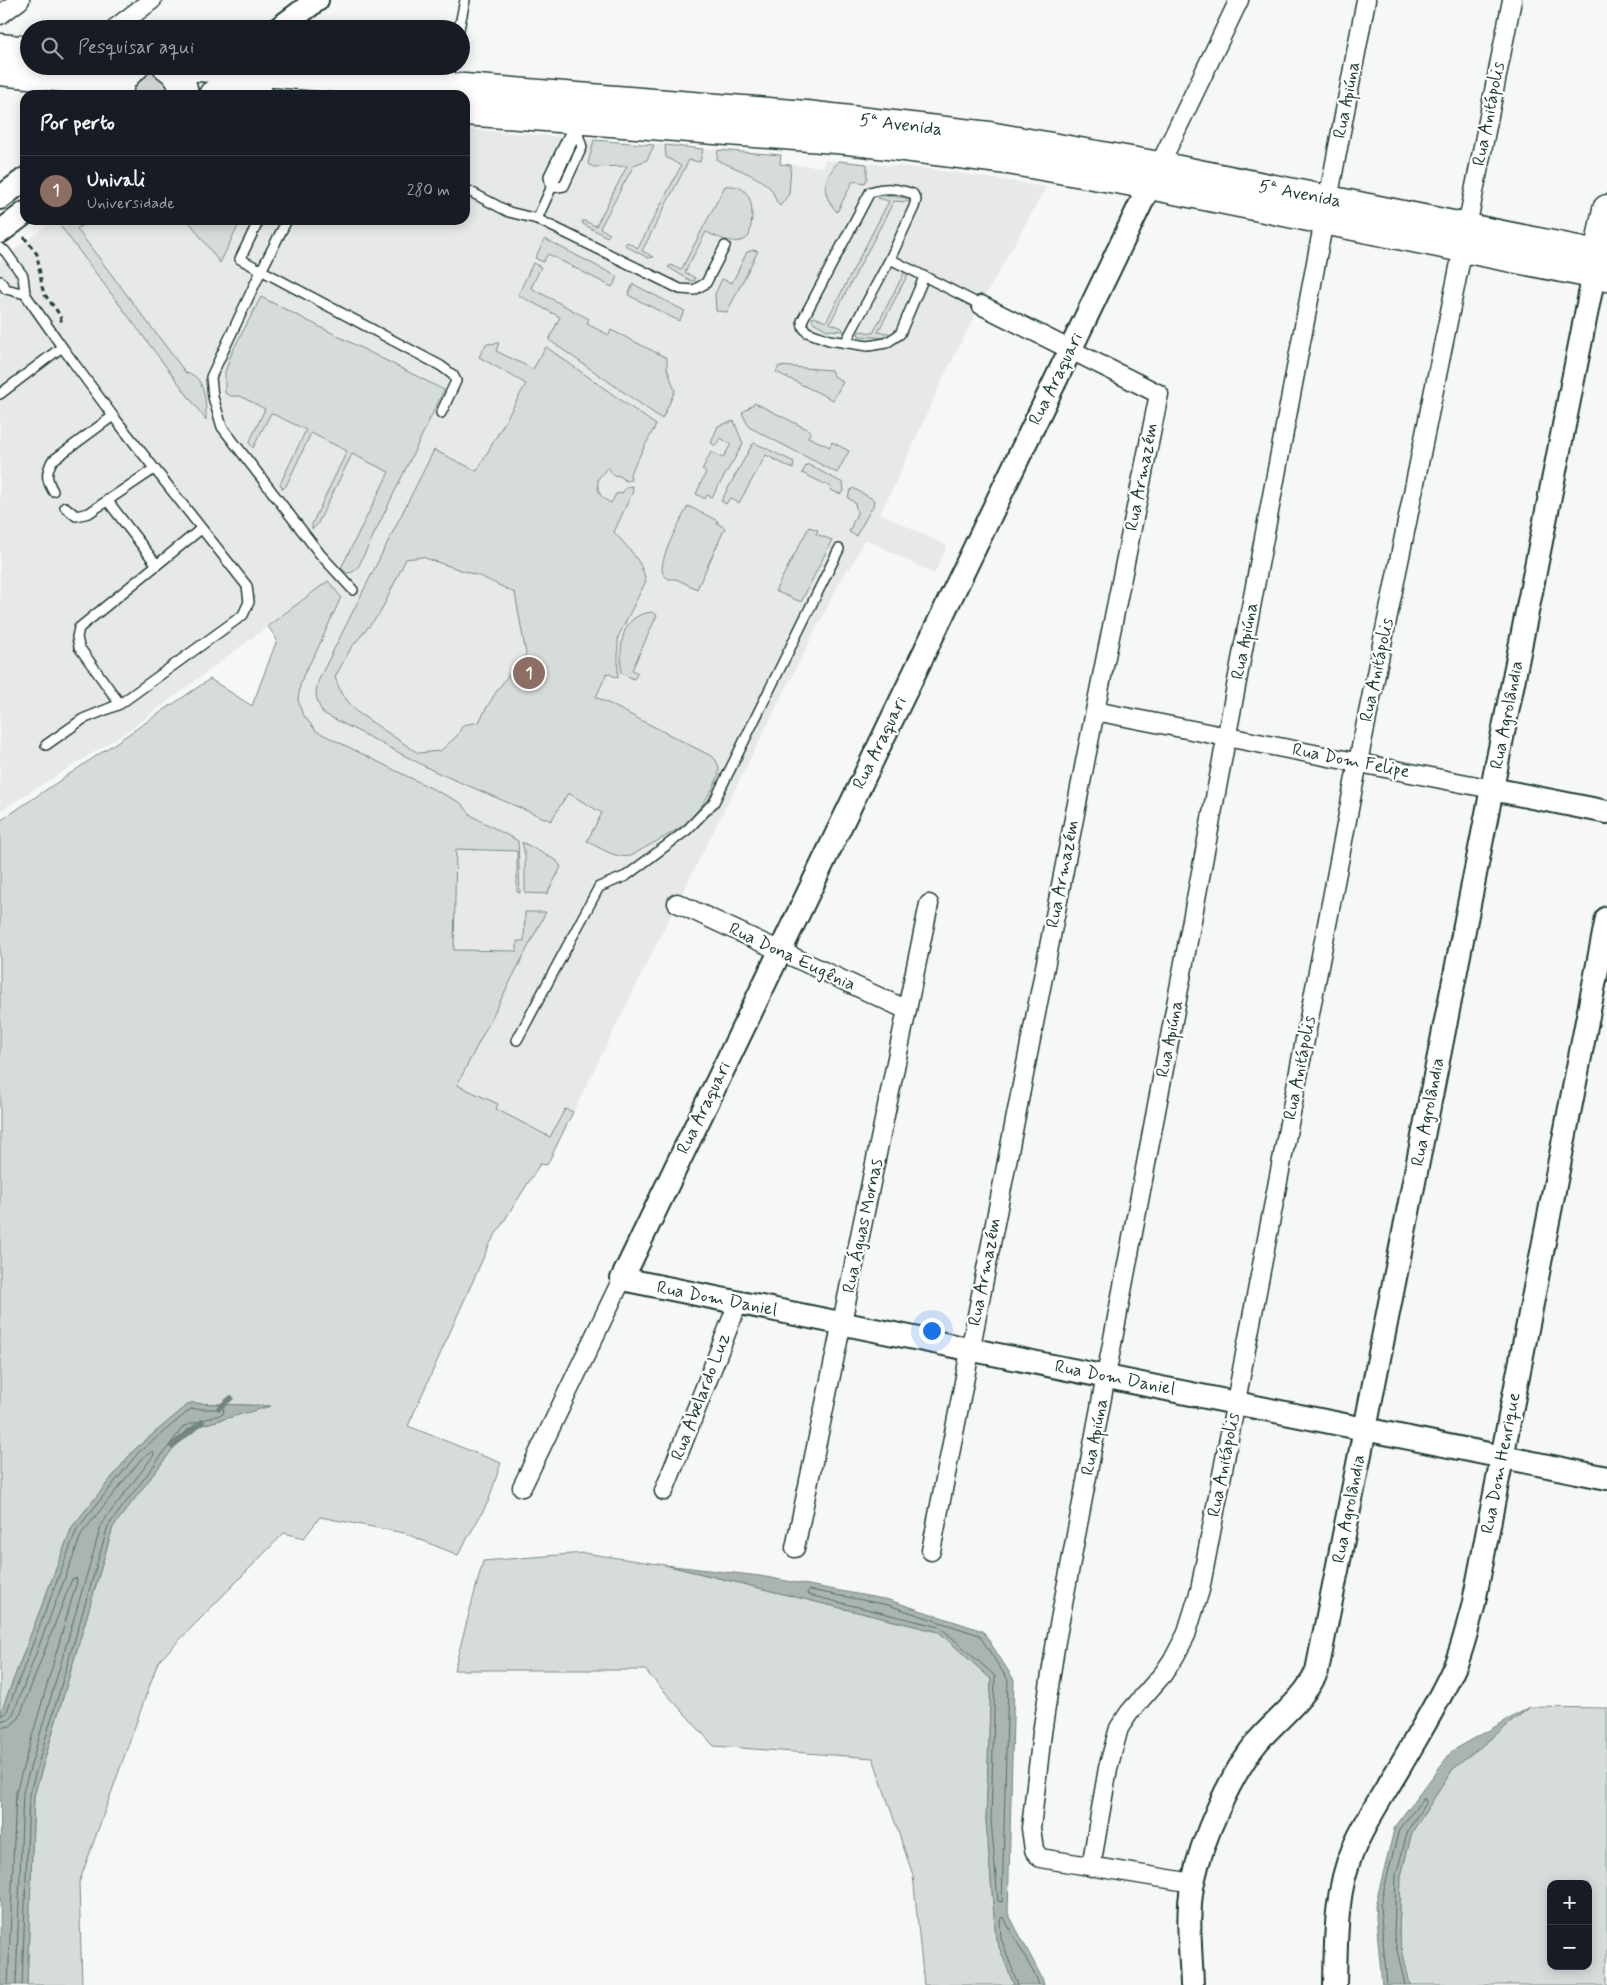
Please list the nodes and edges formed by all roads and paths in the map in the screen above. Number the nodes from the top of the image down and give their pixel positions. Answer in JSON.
{"nodes":[{"id":1,"x":20,"y":0,"type":"edge"},
{"id":2,"x":152,"y":0,"type":"edge"},
{"id":3,"x":317,"y":0,"type":"edge"},
{"id":4,"x":466,"y":0,"type":"edge"},
{"id":5,"x":1239,"y":0,"type":"edge"},
{"id":6,"x":1366,"y":0,"type":"edge"},
{"id":7,"x":1512,"y":0,"type":"edge"},
{"id":8,"x":0,"y":15,"type":"edge"},
{"id":9,"x":126,"y":20,"type":"edge"},
{"id":10,"x":290,"y":20,"type":"edge"},
{"id":11,"x":461,"y":20,"type":"edge"},
{"id":12,"x":0,"y":48,"type":"edge"},
{"id":13,"x":20,"y":50,"type":"edge"},
{"id":14,"x":0,"y":71,"type":"edge"},
{"id":15,"x":20,"y":73,"type":"edge"},
{"id":16,"x":38,"y":75,"type":"edge"},
{"id":17,"x":126,"y":75,"type":"edge"},
{"id":18,"x":177,"y":75,"type":"edge"},
{"id":19,"x":421,"y":75,"type":"edge"},
{"id":20,"x":449,"y":76,"type":"edge"},
{"id":21,"x":114,"y":90,"type":"edge"},
{"id":22,"x":119,"y":90,"type":"edge"},
{"id":23,"x":183,"y":90,"type":"edge"},
{"id":24,"x":470,"y":112,"type":"edge"},
{"id":25,"x":580,"y":126,"type":"junction"},
{"id":26,"x":1154,"y":175,"type":"junction"},
{"id":27,"x":20,"y":183,"type":"edge"},
{"id":28,"x":470,"y":192,"type":"edge"},
{"id":29,"x":0,"y":198,"type":"edge"},
{"id":30,"x":1607,"y":208,"type":"edge"},
{"id":31,"x":1326,"y":210,"type":"junction"},
{"id":32,"x":20,"y":217,"type":"edge"},
{"id":33,"x":537,"y":219,"type":"junction"},
{"id":34,"x":257,"y":225,"type":"edge"},
{"id":35,"x":284,"y":225,"type":"edge"},
{"id":36,"x":0,"y":232,"type":"edge"},
{"id":37,"x":24,"y":236,"type":"dead end"},
{"id":38,"x":1465,"y":238,"type":"junction"},
{"id":39,"x":724,"y":246,"type":"dead end"},
{"id":40,"x":0,"y":248,"type":"edge"},
{"id":41,"x":890,"y":259,"type":"junction"},
{"id":42,"x":1602,"y":265,"type":"edge"},
{"id":43,"x":261,"y":271,"type":"junction"},
{"id":44,"x":924,"y":277,"type":"junction"},
{"id":45,"x":0,"y":280,"type":"edge"},
{"id":46,"x":25,"y":294,"type":"junction"},
{"id":47,"x":981,"y":305,"type":"joint"},
{"id":48,"x":52,"y":333,"type":"junction"},
{"id":49,"x":845,"y":343,"type":"junction"},
{"id":50,"x":62,"y":347,"type":"junction"},
{"id":51,"x":1070,"y":349,"type":"junction"},
{"id":52,"x":0,"y":394,"type":"edge"},
{"id":53,"x":441,"y":413,"type":"dead end"},
{"id":54,"x":113,"y":416,"type":"junction"},
{"id":55,"x":154,"y":469,"type":"junction"},
{"id":56,"x":53,"y":490,"type":"dead end"},
{"id":57,"x":107,"y":500,"type":"junction"},
{"id":58,"x":65,"y":507,"type":"dead end"},
{"id":59,"x":201,"y":529,"type":"junction"},
{"id":60,"x":839,"y":549,"type":"dead end"},
{"id":61,"x":157,"y":565,"type":"junction"},
{"id":62,"x":353,"y":590,"type":"dead end"},
{"id":63,"x":120,"y":704,"type":"junction"},
{"id":64,"x":1095,"y":711,"type":"junction"},
{"id":65,"x":1227,"y":737,"type":"junction"},
{"id":66,"x":46,"y":745,"type":"dead end"},
{"id":67,"x":1358,"y":762,"type":"junction"},
{"id":68,"x":1492,"y":789,"type":"junction"},
{"id":69,"x":1607,"y":812,"type":"edge"},
{"id":70,"x":677,"y":903,"type":"dead end"},
{"id":71,"x":929,"y":904,"type":"dead end"},
{"id":72,"x":1607,"y":918,"type":"edge"},
{"id":73,"x":780,"y":951,"type":"junction"},
{"id":74,"x":908,"y":1010,"type":"junction"},
{"id":75,"x":517,"y":1040,"type":"dead end"},
{"id":76,"x":622,"y":1279,"type":"junction"},
{"id":77,"x":738,"y":1303,"type":"junction"},
{"id":78,"x":842,"y":1324,"type":"junction"},
{"id":79,"x":970,"y":1349,"type":"junction"},
{"id":80,"x":1106,"y":1376,"type":"junction"},
{"id":81,"x":1236,"y":1403,"type":"junction"},
{"id":82,"x":1365,"y":1429,"type":"junction"},
{"id":83,"x":1502,"y":1456,"type":"junction"},
{"id":84,"x":1607,"y":1478,"type":"edge"},
{"id":85,"x":522,"y":1487,"type":"dead end"},
{"id":86,"x":664,"y":1491,"type":"dead end"},
{"id":87,"x":795,"y":1548,"type":"dead end"},
{"id":88,"x":931,"y":1551,"type":"dead end"},
{"id":89,"x":1091,"y":1867,"type":"junction"},
{"id":90,"x":1193,"y":1883,"type":"junction"},
{"id":91,"x":1192,"y":1985,"type":"edge"},
{"id":92,"x":1336,"y":1985,"type":"edge"}],
"edges":[{"from":1,"to":8,"type":"street"},
{"from":2,"to":9,"type":"street"},
{"from":3,"to":10,"type":"street"},
{"from":4,"to":11,"type":"lane"},
{"from":5,"to":26,"type":"street","name":"Rua Araquari"},
{"from":6,"to":31,"type":"street","name":"Rua Apiúna"},
{"from":7,"to":38,"type":"street","name":"Rua Anitápolis"},
{"from":12,"to":13,"type":"main road"},
{"from":14,"to":15,"type":"main road"},
{"from":16,"to":21,"type":"main road"},
{"from":17,"to":22,"type":"main road"},
{"from":18,"to":23,"type":"main road"},
{"from":19,"to":20,"type":"main road","name":"5ª Avenida"},
{"from":20,"to":26,"type":"main road","name":"5ª Avenida"},
{"from":24,"to":25,"type":"main road","name":"5ª Avenida"},
{"from":25,"to":26,"type":"main road","name":"5ª Avenida"},
{"from":25,"to":33,"type":"lane"},
{"from":26,"to":31,"type":"main road","name":"5ª Avenida"},
{"from":26,"to":51,"type":"street","name":"Rua Araquari"},
{"from":27,"to":29,"type":"street"},
{"from":28,"to":33,"type":"lane"},
{"from":30,"to":42,"type":"main road","name":"Rua Agrolândia"},
{"from":31,"to":38,"type":"main road","name":"5ª Avenida"},
{"from":31,"to":65,"type":"street","name":"Rua Apiúna"},
{"from":32,"to":36,"type":"street"},
{"from":33,"to":39,"type":"lane"},
{"from":34,"to":43,"type":"lane"},
{"from":35,"to":43,"type":"lane"},
{"from":37,"to":48,"type":"path"},
{"from":38,"to":42,"type":"main road","name":"5ª Avenida"},
{"from":38,"to":67,"type":"street","name":"Rua Anitápolis"},
{"from":40,"to":46,"type":"lane"},
{"from":41,"to":44,"type":"lane"},
{"from":41,"to":49,"type":"lane"},
{"from":41,"to":49,"type":"lane"},
{"from":42,"to":68,"type":"street","name":"Rua Agrolândia"},
{"from":43,"to":53,"type":"lane"},
{"from":43,"to":62,"type":"lane"},
{"from":44,"to":47,"type":"lane"},
{"from":44,"to":49,"type":"lane"},
{"from":45,"to":46,"type":"lane"},
{"from":46,"to":48,"type":"lane"},
{"from":47,"to":51,"type":"street","name":"Rua Armazém"},
{"from":48,"to":50,"type":"lane"},
{"from":50,"to":52,"type":"lane"},
{"from":50,"to":54,"type":"lane"},
{"from":51,"to":64,"type":"street","name":"Rua Armazém"},
{"from":51,"to":73,"type":"street","name":"Rua Araquari"},
{"from":54,"to":55,"type":"lane"},
{"from":54,"to":56,"type":"lane"},
{"from":55,"to":57,"type":"lane"},
{"from":55,"to":59,"type":"lane"},
{"from":57,"to":58,"type":"lane"},
{"from":57,"to":61,"type":"lane"},
{"from":59,"to":61,"type":"lane"},
{"from":59,"to":63,"type":"lane"},
{"from":60,"to":75,"type":"lane"},
{"from":61,"to":63,"type":"lane"},
{"from":63,"to":66,"type":"lane"},
{"from":64,"to":65,"type":"street","name":"Rua Dom Felipe"},
{"from":64,"to":79,"type":"street","name":"Rua Armazém"},
{"from":65,"to":67,"type":"street","name":"Rua Dom Felipe"},
{"from":65,"to":80,"type":"street","name":"Rua Apiúna"},
{"from":67,"to":68,"type":"street","name":"Rua Dom Felipe"},
{"from":67,"to":81,"type":"street","name":"Rua Anitápolis"},
{"from":68,"to":69,"type":"street","name":"Rua Dom Felipe"},
{"from":68,"to":82,"type":"street","name":"Rua Agrolândia"},
{"from":70,"to":73,"type":"street","name":"Rua Dona Eugênia"},
{"from":71,"to":74,"type":"street","name":"Rua Águas Mornas"},
{"from":72,"to":83,"type":"street","name":"Rua Dom Henrique"},
{"from":73,"to":74,"type":"street","name":"Rua Dona Eugênia"},
{"from":73,"to":76,"type":"street","name":"Rua Araquari"},
{"from":74,"to":78,"type":"street","name":"Rua Águas Mornas"},
{"from":76,"to":77,"type":"street","name":"Rua Dom Daniel"},
{"from":76,"to":85,"type":"street","name":"Rua Araquari"},
{"from":77,"to":78,"type":"street","name":"Rua Dom Daniel"},
{"from":77,"to":86,"type":"street","name":"Rua Abelardo Luz"},
{"from":78,"to":79,"type":"street","name":"Rua Dom Daniel"},
{"from":78,"to":87,"type":"street","name":"Rua Águas Mornas"},
{"from":79,"to":80,"type":"street","name":"Rua Dom Daniel"},
{"from":79,"to":88,"type":"street","name":"Rua Armazém"},
{"from":80,"to":81,"type":"street","name":"Rua Dom Daniel"},
{"from":80,"to":89,"type":"street","name":"Rua Apiúna"},
{"from":81,"to":82,"type":"street","name":"Rua Dom Daniel"},
{"from":81,"to":89,"type":"street","name":"Rua Anitápolis"},
{"from":82,"to":83,"type":"street","name":"Rua Dom Daniel"},
{"from":82,"to":90,"type":"street","name":"Rua Agrolândia"},
{"from":83,"to":84,"type":"street","name":"Rua Dom Daniel"},
{"from":83,"to":92,"type":"street","name":"Rua Dom Henrique"},
{"from":89,"to":90,"type":"street"},
{"from":90,"to":91,"type":"street","name":"Rua Agrolândia"}]}
